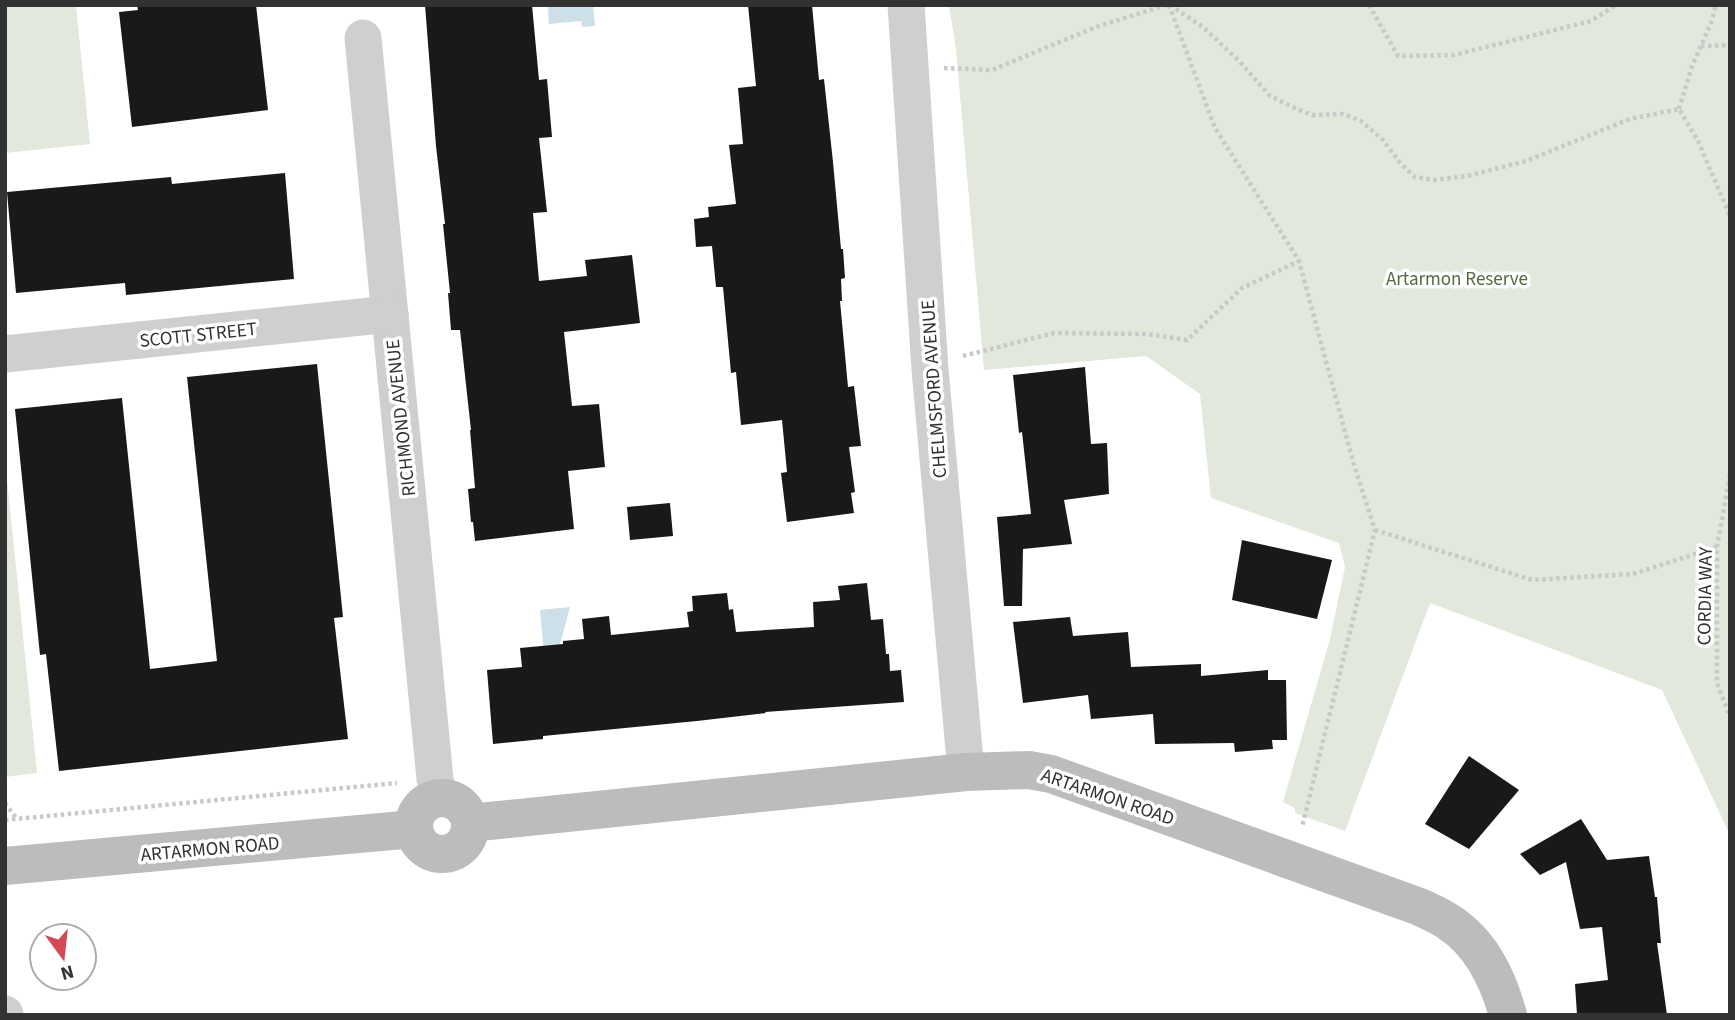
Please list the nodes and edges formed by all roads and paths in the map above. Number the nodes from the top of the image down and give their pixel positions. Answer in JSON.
{"nodes":[{"id":1,"x":906,"y":5,"type":"edge"},
{"id":2,"x":1168,"y":5,"type":"edge"},
{"id":3,"x":1369,"y":5,"type":"edge"},
{"id":4,"x":1616,"y":5,"type":"edge"},
{"id":5,"x":1716,"y":5,"type":"edge"},
{"id":6,"x":363,"y":38,"type":"dead end"},
{"id":7,"x":1730,"y":45,"type":"edge"},
{"id":8,"x":1702,"y":46,"type":"junction"},
{"id":9,"x":911,"y":67,"type":"junction"},
{"id":10,"x":1679,"y":109,"type":"junction"},
{"id":11,"x":1730,"y":216,"type":"edge"},
{"id":12,"x":1299,"y":261,"type":"junction"},
{"id":13,"x":390,"y":314,"type":"junction"},
{"id":14,"x":5,"y":354,"type":"edge"},
{"id":15,"x":930,"y":369,"type":"junction"},
{"id":16,"x":1730,"y":475,"type":"edge"},
{"id":17,"x":1375,"y":530,"type":"junction"},
{"id":18,"x":1717,"y":547,"type":"junction"},
{"id":19,"x":1730,"y":717,"type":"edge"},
{"id":20,"x":966,"y":772,"type":"junction"},
{"id":21,"x":397,"y":783,"type":"dead end"},
{"id":22,"x":439,"y":798,"type":"junction"},
{"id":23,"x":5,"y":803,"type":"edge"},
{"id":24,"x":16,"y":819,"type":"junction"},
{"id":25,"x":5,"y":820,"type":"edge"},
{"id":26,"x":470,"y":823,"type":"junction"},
{"id":27,"x":414,"y":829,"type":"junction"},
{"id":28,"x":1294,"y":863,"type":"junction"},
{"id":29,"x":5,"y":866,"type":"edge"},
{"id":30,"x":1508,"y":1015,"type":"edge"}],
"edges":[{"from":1,"to":9,"type":"street","name":"CHELMSFORD AVENUE"},
{"from":2,"to":9,"type":"path"},
{"from":2,"to":10,"type":"path"},
{"from":2,"to":12,"type":"path"},
{"from":3,"to":4,"type":"path"},
{"from":5,"to":8,"type":"path"},
{"from":6,"to":13,"type":"street","name":"RICHMOND AVENUE"},
{"from":7,"to":8,"type":"path"},
{"from":8,"to":10,"type":"path"},
{"from":9,"to":15,"type":"street","name":"CHELMSFORD AVENUE"},
{"from":10,"to":11,"type":"path"},
{"from":12,"to":15,"type":"path"},
{"from":12,"to":17,"type":"path"},
{"from":13,"to":14,"type":"street","name":"SCOTT STREET"},
{"from":13,"to":22,"type":"street","name":"RICHMOND AVENUE"},
{"from":15,"to":20,"type":"street","name":"CHELMSFORD AVENUE"},
{"from":16,"to":18,"type":"path","name":"CORDIA WAY"},
{"from":17,"to":18,"type":"path"},
{"from":17,"to":28,"type":"path"},
{"from":18,"to":19,"type":"path","name":"CORDIA WAY"},
{"from":20,"to":26,"type":"street","name":"ARTARMON ROAD"},
{"from":20,"to":28,"type":"street","name":"ARTARMON ROAD"},
{"from":21,"to":24,"type":"path"},
{"from":22,"to":26,"type":"street"},
{"from":22,"to":27,"type":"street"},
{"from":23,"to":24,"type":"path"},
{"from":24,"to":25,"type":"path"},
{"from":26,"to":27,"type":"street"},
{"from":27,"to":29,"type":"street","name":"ARTARMON ROAD"},
{"from":28,"to":30,"type":"street","name":"ARTARMON ROAD"}]}
